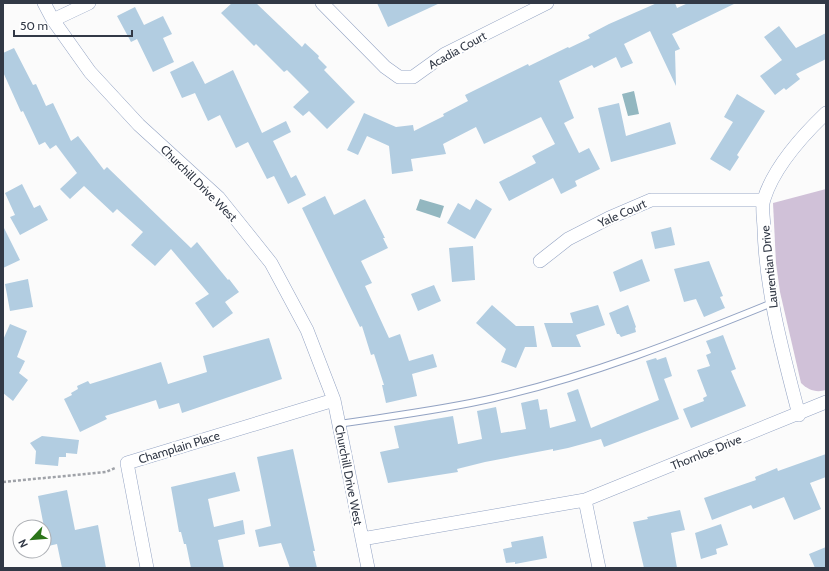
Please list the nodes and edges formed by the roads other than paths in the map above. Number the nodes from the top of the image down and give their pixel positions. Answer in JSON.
{"nodes":[{"id":1,"x":44,"y":3,"type":"edge"},
{"id":2,"x":89,"y":3,"type":"edge"},
{"id":3,"x":322,"y":3,"type":"edge"},
{"id":4,"x":547,"y":3,"type":"edge"},
{"id":5,"x":53,"y":20,"type":"junction"},
{"id":6,"x":826,"y":113,"type":"edge"},
{"id":7,"x":763,"y":200,"type":"junction"},
{"id":8,"x":540,"y":261,"type":"dead end"},
{"id":9,"x":772,"y":303,"type":"junction"},
{"id":10,"x":334,"y":400,"type":"junction"},
{"id":11,"x":826,"y":402,"type":"edge"},
{"id":12,"x":799,"y":415,"type":"junction"},
{"id":13,"x":339,"y":424,"type":"junction"},
{"id":14,"x":585,"y":500,"type":"junction"},
{"id":15,"x":362,"y":539,"type":"junction"},
{"id":16,"x":147,"y":568,"type":"edge"},
{"id":17,"x":368,"y":568,"type":"edge"},
{"id":18,"x":599,"y":568,"type":"edge"}],
"edges":[{"from":1,"to":5,"type":"street","name":"Churchill Drive West"},
{"from":2,"to":5,"type":"street"},
{"from":3,"to":4,"type":"street","name":"Acadia Court"},
{"from":5,"to":10,"type":"street","name":"Churchill Drive West"},
{"from":6,"to":7,"type":"street","name":"Laurentian Drive"},
{"from":7,"to":8,"type":"street","name":"Yale Court"},
{"from":7,"to":9,"type":"street","name":"Laurentian Drive"},
{"from":9,"to":12,"type":"street","name":"Laurentian Drive"},
{"from":9,"to":13,"type":"lane"},
{"from":10,"to":13,"type":"street","name":"Churchill Drive West"},
{"from":10,"to":16,"type":"street","name":"Champlain Place"},
{"from":11,"to":12,"type":"street","name":"Thornloe Drive"},
{"from":12,"to":14,"type":"street","name":"Thornloe Drive"},
{"from":13,"to":15,"type":"street","name":"Churchill Drive West"},
{"from":14,"to":15,"type":"street","name":"Thornloe Drive"},
{"from":14,"to":18,"type":"street"},
{"from":15,"to":17,"type":"street","name":"Churchill Drive West"}]}
